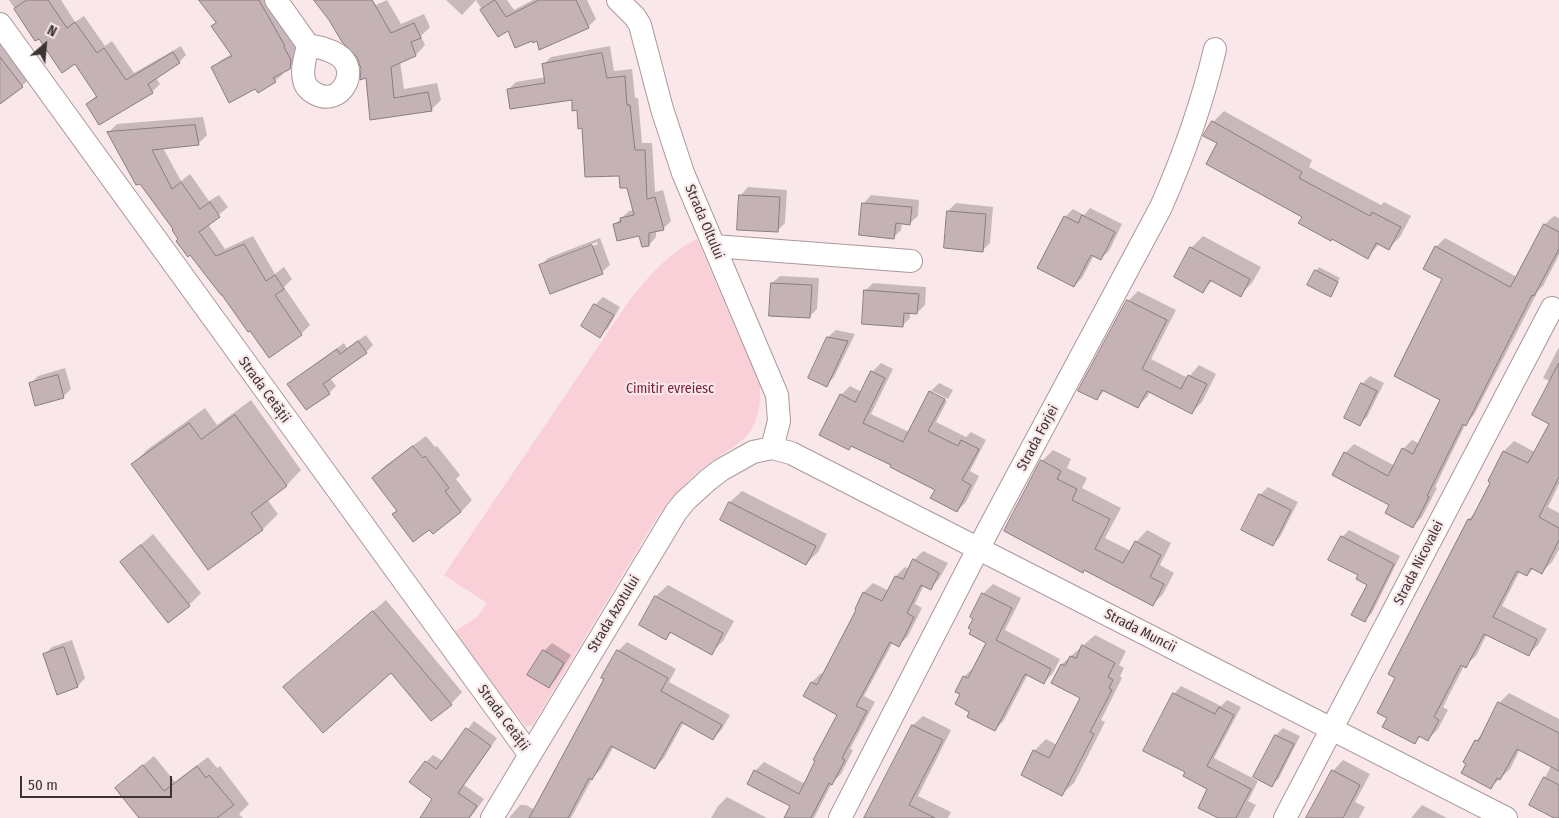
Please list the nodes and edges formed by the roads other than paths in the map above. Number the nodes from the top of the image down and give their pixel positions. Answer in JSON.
{"nodes":[{"id":1,"x":276,"y":0,"type":"edge"},
{"id":2,"x":618,"y":0,"type":"edge"},
{"id":3,"x":0,"y":24,"type":"edge"},
{"id":4,"x":308,"y":45,"type":"dead end"},
{"id":5,"x":1215,"y":49,"type":"dead end"},
{"id":6,"x":714,"y":246,"type":"junction"},
{"id":7,"x":911,"y":261,"type":"dead end"},
{"id":8,"x":1552,"y":308,"type":"dead end"},
{"id":9,"x":772,"y":448,"type":"junction"},
{"id":10,"x":978,"y":549,"type":"junction"},
{"id":11,"x":1332,"y":729,"type":"junction"},
{"id":12,"x":530,"y":755,"type":"junction"},
{"id":13,"x":492,"y":818,"type":"edge"},
{"id":14,"x":840,"y":818,"type":"edge"},
{"id":15,"x":1285,"y":818,"type":"edge"},
{"id":16,"x":1506,"y":818,"type":"edge"}],
"edges":[{"from":1,"to":4,"type":"street"},
{"from":2,"to":6,"type":"street","name":"Strada Oltului"},
{"from":3,"to":12,"type":"street","name":"Strada Cetății"},
{"from":5,"to":10,"type":"street","name":"Strada Forjei"},
{"from":6,"to":7,"type":"street"},
{"from":6,"to":9,"type":"street","name":"Strada Oltului"},
{"from":8,"to":11,"type":"street","name":"Strada Nicovalei"},
{"from":9,"to":10,"type":"street","name":"Strada Muncii"},
{"from":9,"to":12,"type":"street","name":"Strada Azotului"},
{"from":10,"to":11,"type":"street","name":"Strada Muncii"},
{"from":10,"to":14,"type":"street","name":"Strada Forjei"},
{"from":11,"to":15,"type":"street","name":"Strada Nicovalei"},
{"from":11,"to":16,"type":"street","name":"Strada Muncii"},
{"from":12,"to":13,"type":"street","name":"Strada Azotului"}]}
